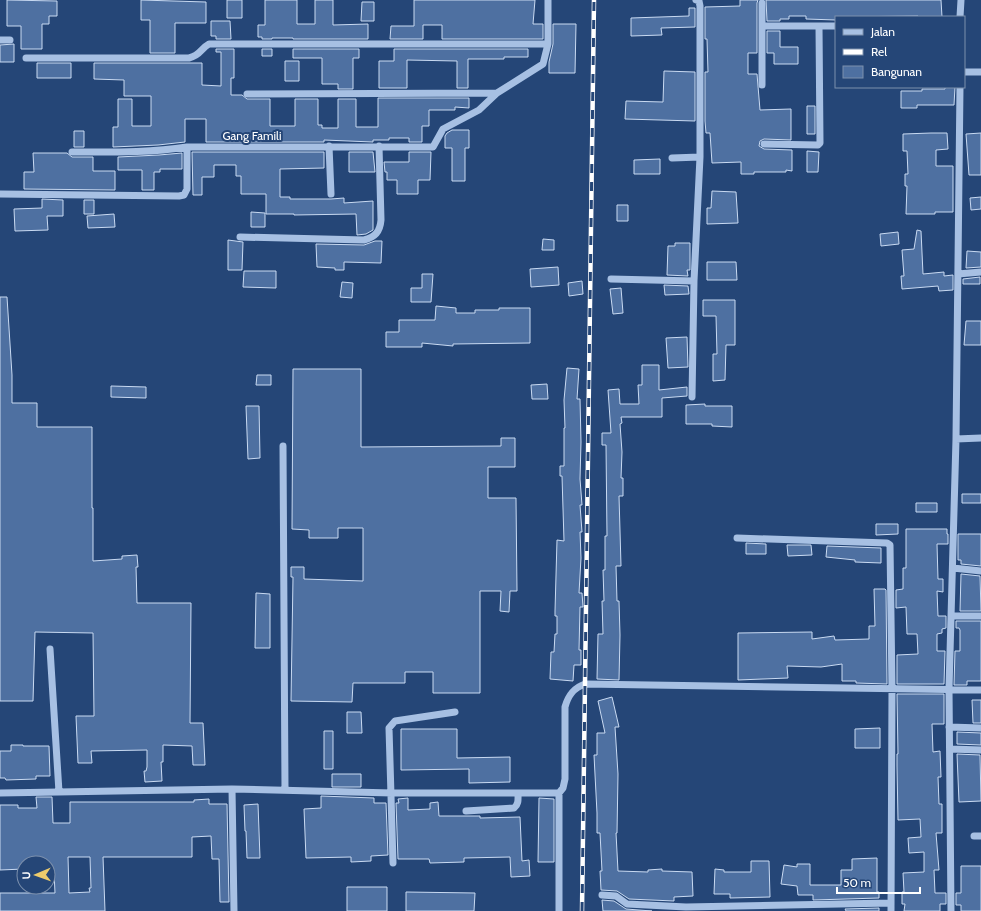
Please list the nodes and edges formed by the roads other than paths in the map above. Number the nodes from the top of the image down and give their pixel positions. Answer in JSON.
{"nodes":[{"id":1,"x":548,"y":0,"type":"edge"},
{"id":2,"x":696,"y":0,"type":"edge"},
{"id":3,"x":960,"y":0,"type":"edge"},
{"id":4,"x":762,"y":3,"type":"dead end"},
{"id":5,"x":960,"y":16,"type":"edge"},
{"id":6,"x":762,"y":26,"type":"junction"},
{"id":7,"x":819,"y":26,"type":"junction"},
{"id":8,"x":835,"y":26,"type":"edge"},
{"id":9,"x":0,"y":40,"type":"edge"},
{"id":10,"x":10,"y":40,"type":"dead end"},
{"id":11,"x":548,"y":44,"type":"junction"},
{"id":12,"x":26,"y":58,"type":"dead end"},
{"id":13,"x":965,"y":72,"type":"edge"},
{"id":14,"x":981,"y":72,"type":"edge"},
{"id":15,"x":762,"y":84,"type":"dead end"},
{"id":16,"x":960,"y":88,"type":"edge"},
{"id":17,"x":497,"y":93,"type":"junction"},
{"id":18,"x":248,"y":94,"type":"dead end"},
{"id":19,"x":764,"y":144,"type":"dead end"},
{"id":20,"x":329,"y":146,"type":"junction"},
{"id":21,"x":379,"y":146,"type":"junction"},
{"id":22,"x":187,"y":147,"type":"junction"},
{"id":23,"x":72,"y":152,"type":"dead end"},
{"id":24,"x":700,"y":156,"type":"junction"},
{"id":25,"x":672,"y":158,"type":"dead end"},
{"id":26,"x":0,"y":194,"type":"edge"},
{"id":27,"x":331,"y":194,"type":"dead end"},
{"id":28,"x":240,"y":237,"type":"dead end"},
{"id":29,"x":981,"y":272,"type":"edge"},
{"id":30,"x":958,"y":274,"type":"junction"},
{"id":31,"x":611,"y":279,"type":"dead end"},
{"id":32,"x":694,"y":280,"type":"junction"},
{"id":33,"x":692,"y":397,"type":"dead end"},
{"id":34,"x":981,"y":438,"type":"edge"},
{"id":35,"x":956,"y":439,"type":"junction"},
{"id":36,"x":282,"y":446,"type":"dead end"},
{"id":37,"x":737,"y":538,"type":"dead end"},
{"id":38,"x":953,"y":568,"type":"junction"},
{"id":39,"x":981,"y":571,"type":"edge"},
{"id":40,"x":951,"y":616,"type":"junction"},
{"id":41,"x":981,"y":616,"type":"edge"},
{"id":42,"x":50,"y":649,"type":"dead end"},
{"id":43,"x":892,"y":689,"type":"junction"},
{"id":44,"x":949,"y":689,"type":"junction"},
{"id":45,"x":981,"y":690,"type":"edge"},
{"id":46,"x":456,"y":712,"type":"dead end"},
{"id":47,"x":949,"y":727,"type":"junction"},
{"id":48,"x":981,"y":728,"type":"edge"},
{"id":49,"x":950,"y":749,"type":"junction"},
{"id":50,"x":981,"y":750,"type":"edge"},
{"id":51,"x":232,"y":789,"type":"junction"},
{"id":52,"x":285,"y":789,"type":"junction"},
{"id":53,"x":59,"y":792,"type":"junction"},
{"id":54,"x":0,"y":793,"type":"edge"},
{"id":55,"x":392,"y":793,"type":"junction"},
{"id":56,"x":518,"y":793,"type":"junction"},
{"id":57,"x":558,"y":793,"type":"junction"},
{"id":58,"x":466,"y":811,"type":"dead end"},
{"id":59,"x":393,"y":863,"type":"dead end"},
{"id":60,"x":602,"y":895,"type":"dead end"},
{"id":61,"x":892,"y":903,"type":"junction"},
{"id":62,"x":784,"y":908,"type":"edge"},
{"id":63,"x":686,"y":909,"type":"edge"},
{"id":64,"x":234,"y":911,"type":"edge"},
{"id":65,"x":559,"y":911,"type":"edge"},
{"id":66,"x":891,"y":911,"type":"edge"},
{"id":67,"x":951,"y":911,"type":"edge"}],
"edges":[{"from":1,"to":11,"type":"street"},
{"from":2,"to":24,"type":"street"},
{"from":3,"to":5,"type":"street"},
{"from":4,"to":6,"type":"street"},
{"from":6,"to":7,"type":"street"},
{"from":6,"to":15,"type":"street"},
{"from":7,"to":8,"type":"street"},
{"from":7,"to":19,"type":"street"},
{"from":9,"to":10,"type":"street"},
{"from":11,"to":12,"type":"street"},
{"from":11,"to":17,"type":"street"},
{"from":13,"to":14,"type":"street"},
{"from":16,"to":30,"type":"street"},
{"from":17,"to":18,"type":"street"},
{"from":17,"to":21,"type":"street","name":"Gang Famili"},
{"from":20,"to":21,"type":"street","name":"Gang Famili"},
{"from":20,"to":22,"type":"street","name":"Gang Famili"},
{"from":20,"to":27,"type":"street"},
{"from":21,"to":28,"type":"street"},
{"from":22,"to":23,"type":"street","name":"Gang Famili"},
{"from":22,"to":26,"type":"street"},
{"from":24,"to":25,"type":"street"},
{"from":24,"to":32,"type":"street"},
{"from":29,"to":30,"type":"street"},
{"from":30,"to":35,"type":"street"},
{"from":31,"to":32,"type":"street"},
{"from":32,"to":33,"type":"street"},
{"from":34,"to":35,"type":"street"},
{"from":35,"to":38,"type":"street"},
{"from":36,"to":52,"type":"street"},
{"from":37,"to":43,"type":"street"},
{"from":38,"to":39,"type":"street"},
{"from":38,"to":40,"type":"street"},
{"from":40,"to":41,"type":"street"},
{"from":40,"to":44,"type":"street"},
{"from":42,"to":53,"type":"street"},
{"from":43,"to":44,"type":"street"},
{"from":43,"to":57,"type":"street"},
{"from":43,"to":61,"type":"street"},
{"from":44,"to":45,"type":"street"},
{"from":44,"to":47,"type":"street"},
{"from":46,"to":55,"type":"street"},
{"from":47,"to":48,"type":"street"},
{"from":47,"to":49,"type":"street"},
{"from":49,"to":50,"type":"street"},
{"from":49,"to":67,"type":"street"},
{"from":51,"to":52,"type":"street"},
{"from":51,"to":53,"type":"street"},
{"from":51,"to":64,"type":"street"},
{"from":52,"to":55,"type":"street"},
{"from":53,"to":54,"type":"street"},
{"from":55,"to":56,"type":"street"},
{"from":55,"to":59,"type":"street"},
{"from":56,"to":57,"type":"street"},
{"from":56,"to":58,"type":"street"},
{"from":57,"to":65,"type":"street"},
{"from":60,"to":63,"type":"street"},
{"from":61,"to":62,"type":"street"},
{"from":61,"to":66,"type":"street"},
{"from":62,"to":63,"type":"street"}]}
